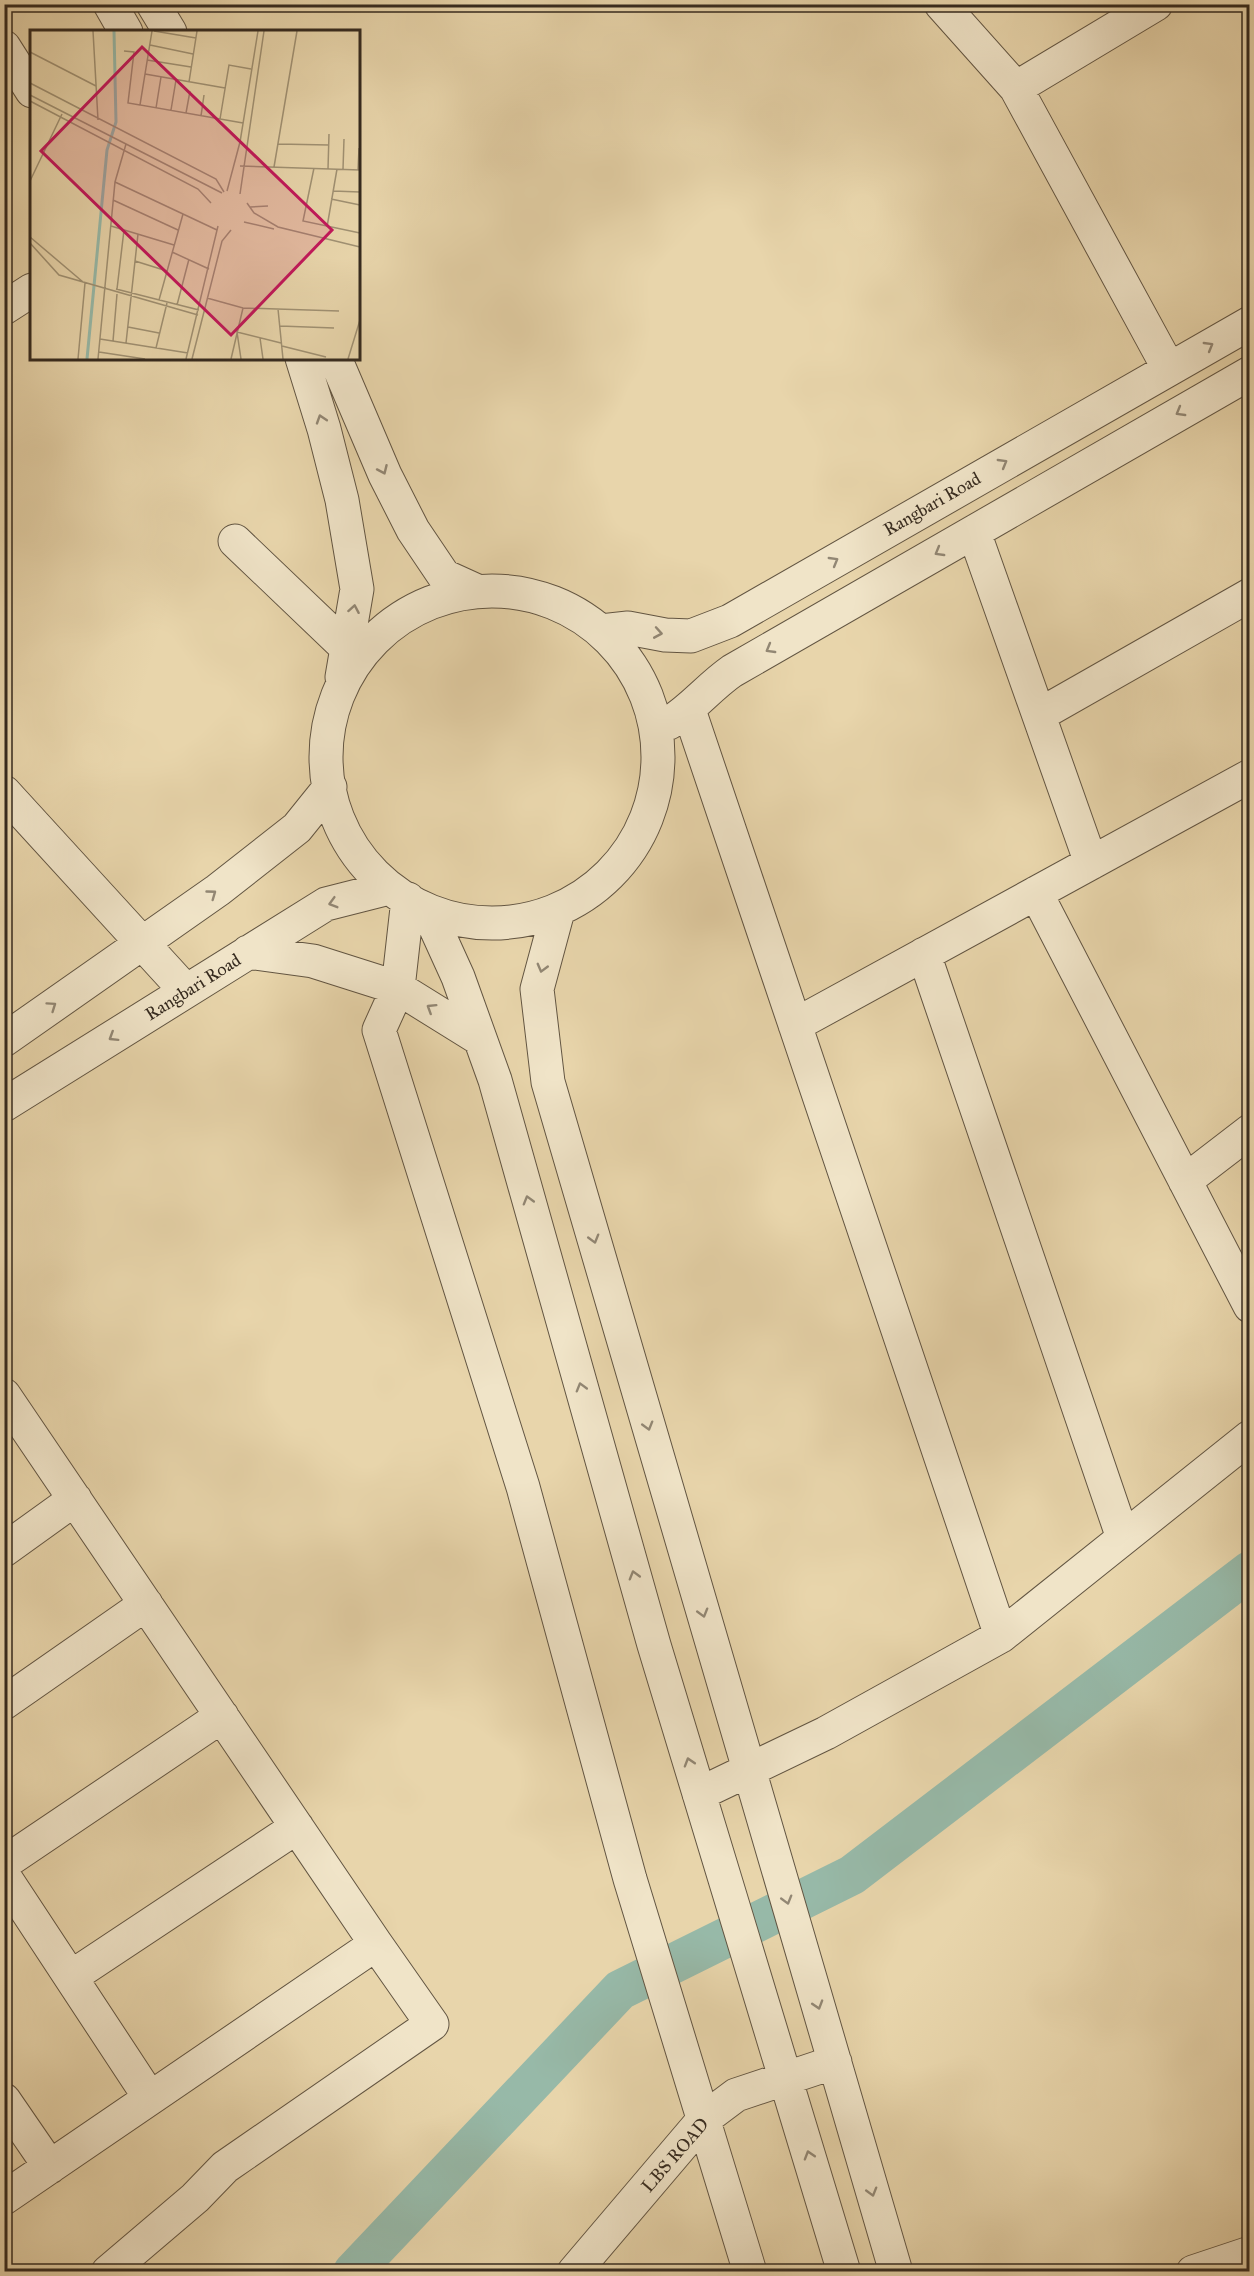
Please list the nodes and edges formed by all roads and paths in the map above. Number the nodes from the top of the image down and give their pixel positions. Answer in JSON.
{"nodes":[{"id":1,"x":110,"y":4,"type":"edge"},
{"id":2,"x":153,"y":4,"type":"edge"},
{"id":3,"x":941,"y":4,"type":"edge"},
{"id":4,"x":1156,"y":4,"type":"edge"},
{"id":5,"x":125,"y":30,"type":"edge"},
{"id":6,"x":169,"y":30,"type":"edge"},
{"id":7,"x":6,"y":54,"type":"edge"},
{"id":8,"x":30,"y":88,"type":"edge"},
{"id":9,"x":1016,"y":88,"type":"junction"},
{"id":10,"x":30,"y":291,"type":"edge"},
{"id":11,"x":4,"y":308,"type":"edge"},
{"id":12,"x":1250,"y":323,"type":"edge"},
{"id":13,"x":303,"y":360,"type":"edge"},
{"id":14,"x":336,"y":360,"type":"edge"},
{"id":15,"x":1169,"y":369,"type":"junction"},
{"id":16,"x":1250,"y":373,"type":"edge"},
{"id":17,"x":974,"y":532,"type":"junction"},
{"id":18,"x":235,"y":541,"type":"dead end"},
{"id":19,"x":477,"y":591,"type":"junction"},
{"id":20,"x":1250,"y":595,"type":"edge"},
{"id":21,"x":601,"y":631,"type":"junction"},
{"id":22,"x":347,"y":648,"type":"junction"},
{"id":23,"x":340,"y":687,"type":"junction"},
{"id":24,"x":689,"y":710,"type":"junction"},
{"id":25,"x":1039,"y":715,"type":"junction"},
{"id":26,"x":657,"y":730,"type":"junction"},
{"id":27,"x":1247,"y":784,"type":"edge"},
{"id":28,"x":330,"y":787,"type":"junction"},
{"id":29,"x":4,"y":792,"type":"edge"},
{"id":30,"x":1091,"y":863,"type":"junction"},
{"id":31,"x":1036,"y":893,"type":"junction"},
{"id":32,"x":408,"y":900,"type":"junction"},
{"id":33,"x":558,"y":911,"type":"junction"},
{"id":34,"x":142,"y":943,"type":"junction"},
{"id":35,"x":248,"y":952,"type":"junction"},
{"id":36,"x":924,"y":954,"type":"junction"},
{"id":37,"x":398,"y":988,"type":"junction"},
{"id":38,"x":186,"y":991,"type":"junction"},
{"id":39,"x":795,"y":1025,"type":"junction"},
{"id":40,"x":480,"y":1039,"type":"junction"},
{"id":41,"x":4,"y":1040,"type":"edge"},
{"id":42,"x":4,"y":1105,"type":"edge"},
{"id":43,"x":1250,"y":1131,"type":"edge"},
{"id":44,"x":1185,"y":1181,"type":"junction"},
{"id":45,"x":1247,"y":1296,"type":"edge"},
{"id":46,"x":4,"y":1395,"type":"edge"},
{"id":47,"x":1250,"y":1437,"type":"edge"},
{"id":48,"x":75,"y":1499,"type":"junction"},
{"id":49,"x":1124,"y":1538,"type":"junction"},
{"id":50,"x":4,"y":1550,"type":"edge"},
{"id":51,"x":147,"y":1604,"type":"junction"},
{"id":52,"x":1001,"y":1636,"type":"junction"},
{"id":53,"x":4,"y":1703,"type":"edge"},
{"id":54,"x":222,"y":1716,"type":"junction"},
{"id":55,"x":749,"y":1771,"type":"junction"},
{"id":56,"x":699,"y":1794,"type":"junction"},
{"id":57,"x":297,"y":1827,"type":"junction"},
{"id":58,"x":4,"y":1863,"type":"edge"},
{"id":59,"x":4,"y":1876,"type":"edge"},
{"id":60,"x":376,"y":1944,"type":"junction"},
{"id":61,"x":70,"y":1977,"type":"junction"},
{"id":62,"x":835,"y":2062,"type":"junction"},
{"id":63,"x":785,"y":2076,"type":"junction"},
{"id":64,"x":150,"y":2098,"type":"junction"},
{"id":65,"x":4,"y":2100,"type":"edge"},
{"id":66,"x":704,"y":2119,"type":"junction"},
{"id":67,"x":50,"y":2167,"type":"junction"},
{"id":68,"x":4,"y":2198,"type":"edge"},
{"id":69,"x":1250,"y":2253,"type":"edge"},
{"id":70,"x":108,"y":2271,"type":"edge"},
{"id":71,"x":574,"y":2271,"type":"edge"},
{"id":72,"x":750,"y":2271,"type":"edge"},
{"id":73,"x":844,"y":2271,"type":"edge"},
{"id":74,"x":896,"y":2271,"type":"edge"},
{"id":75,"x":1193,"y":2271,"type":"edge"}],
"edges":[{"from":1,"to":5,"type":"street"},
{"from":2,"to":6,"type":"street"},
{"from":3,"to":9,"type":"street"},
{"from":4,"to":9,"type":"street"},
{"from":7,"to":8,"type":"street"},
{"from":9,"to":15,"type":"street"},
{"from":10,"to":11,"type":"street"},
{"from":15,"to":12,"type":"street","name":"Rangbari Road","one_way":true},
{"from":22,"to":13,"type":"street","one_way":true},
{"from":14,"to":19,"type":"street","one_way":true},
{"from":21,"to":15,"type":"street","name":"Rangbari Road","one_way":true},
{"from":16,"to":17,"type":"street","one_way":true},
{"from":17,"to":24,"type":"street","one_way":true},
{"from":17,"to":25,"type":"street"},
{"from":18,"to":22,"type":"street"},
{"from":19,"to":21,"type":"street"},
{"from":19,"to":23,"type":"street"},
{"from":20,"to":25,"type":"street"},
{"from":21,"to":26,"type":"street"},
{"from":22,"to":23,"type":"street"},
{"from":23,"to":28,"type":"street"},
{"from":24,"to":26,"type":"street"},
{"from":24,"to":39,"type":"street"},
{"from":25,"to":30,"type":"street"},
{"from":26,"to":33,"type":"street"},
{"from":27,"to":30,"type":"street"},
{"from":28,"to":32,"type":"street"},
{"from":34,"to":28,"type":"street","one_way":true},
{"from":29,"to":34,"type":"street"},
{"from":30,"to":31,"type":"street"},
{"from":31,"to":36,"type":"street"},
{"from":31,"to":44,"type":"street"},
{"from":32,"to":33,"type":"street"},
{"from":32,"to":35,"type":"street","name":"Rangbari Road","one_way":true},
{"from":32,"to":37,"type":"street"},
{"from":32,"to":40,"type":"street"},
{"from":33,"to":55,"type":"street","one_way":true},
{"from":34,"to":38,"type":"street"},
{"from":41,"to":34,"type":"street","one_way":true},
{"from":35,"to":37,"type":"street"},
{"from":35,"to":38,"type":"street","name":"Rangbari Road"},
{"from":36,"to":39,"type":"street"},
{"from":36,"to":49,"type":"street"},
{"from":40,"to":37,"type":"street","one_way":true},
{"from":37,"to":66,"type":"street"},
{"from":38,"to":42,"type":"street","name":"Rangbari Road","one_way":true},
{"from":39,"to":52,"type":"street"},
{"from":56,"to":40,"type":"street","one_way":true},
{"from":43,"to":44,"type":"street"},
{"from":44,"to":45,"type":"street"},
{"from":46,"to":48,"type":"street"},
{"from":47,"to":49,"type":"street"},
{"from":48,"to":50,"type":"street"},
{"from":48,"to":51,"type":"street"},
{"from":49,"to":52,"type":"street"},
{"from":51,"to":53,"type":"street"},
{"from":51,"to":54,"type":"street"},
{"from":52,"to":55,"type":"street"},
{"from":54,"to":57,"type":"street"},
{"from":54,"to":58,"type":"street"},
{"from":55,"to":56,"type":"street"},
{"from":55,"to":62,"type":"street","one_way":true},
{"from":56,"to":63,"type":"street"},
{"from":57,"to":60,"type":"street"},
{"from":57,"to":61,"type":"street"},
{"from":59,"to":61,"type":"street"},
{"from":60,"to":64,"type":"street"},
{"from":60,"to":70,"type":"street"},
{"from":61,"to":64,"type":"street"},
{"from":62,"to":63,"type":"street","name":"LBS ROAD"},
{"from":62,"to":74,"type":"street","one_way":true},
{"from":63,"to":66,"type":"street","name":"LBS ROAD"},
{"from":73,"to":63,"type":"street","one_way":true},
{"from":64,"to":67,"type":"street"},
{"from":65,"to":67,"type":"street"},
{"from":66,"to":71,"type":"street","name":"LBS ROAD"},
{"from":66,"to":72,"type":"street"},
{"from":67,"to":68,"type":"street"},
{"from":69,"to":75,"type":"street"}]}
